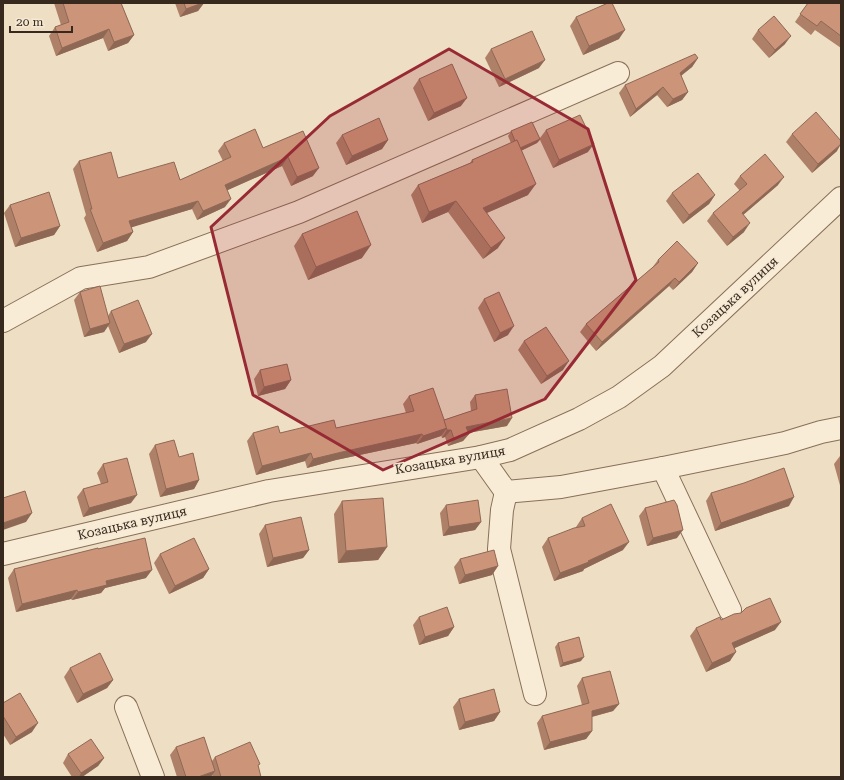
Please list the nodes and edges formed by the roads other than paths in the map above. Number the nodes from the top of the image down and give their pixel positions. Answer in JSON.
{"nodes":[{"id":1,"x":618,"y":73,"type":"dead end"},
{"id":2,"x":841,"y":198,"type":"edge"},
{"id":3,"x":3,"y":321,"type":"edge"},
{"id":4,"x":841,"y":428,"type":"edge"},
{"id":5,"x":481,"y":456,"type":"junction"},
{"id":6,"x":663,"y":468,"type":"junction"},
{"id":7,"x":506,"y":492,"type":"junction"},
{"id":8,"x":3,"y":554,"type":"edge"},
{"id":9,"x":730,"y":610,"type":"dead end"},
{"id":10,"x":535,"y":694,"type":"dead end"},
{"id":11,"x":126,"y":708,"type":"dead end"},
{"id":12,"x":153,"y":777,"type":"edge"}],
"edges":[{"from":1,"to":3,"type":"street"},
{"from":2,"to":5,"type":"street","name":"Козацька вулиця"},
{"from":4,"to":6,"type":"street"},
{"from":5,"to":7,"type":"street"},
{"from":5,"to":8,"type":"street","name":"Козацька вулиця"},
{"from":6,"to":7,"type":"street"},
{"from":6,"to":9,"type":"street"},
{"from":7,"to":10,"type":"street"},
{"from":11,"to":12,"type":"street"}]}
